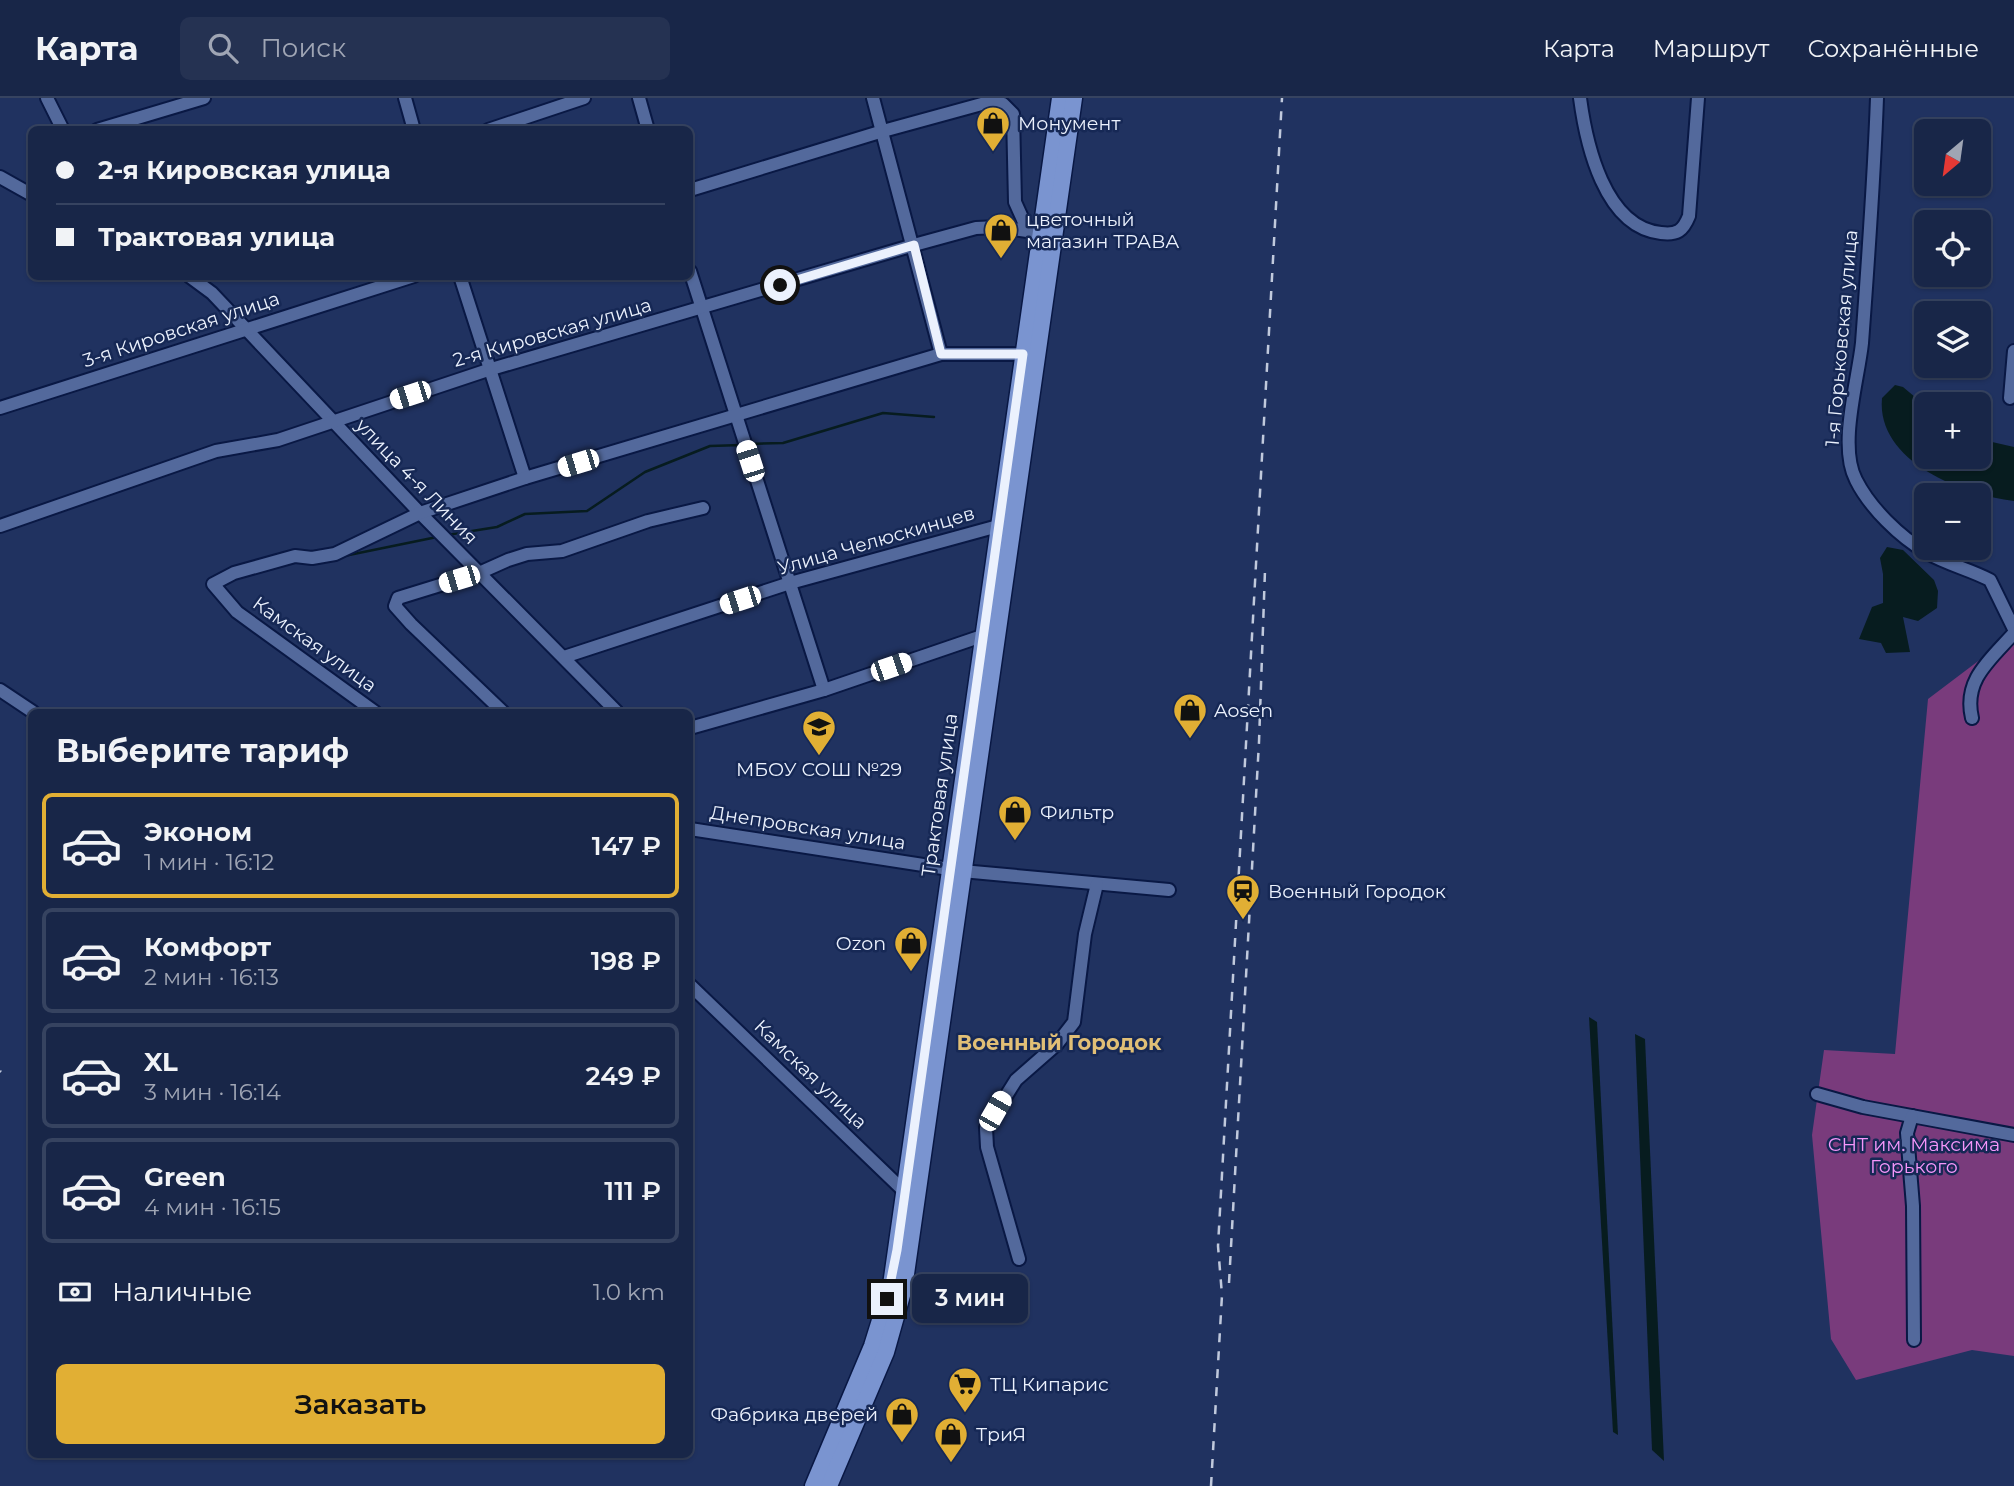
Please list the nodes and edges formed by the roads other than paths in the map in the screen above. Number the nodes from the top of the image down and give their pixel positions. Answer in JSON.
{"nodes":[{"id":1,"x":47,"y":98,"type":"edge"},
{"id":2,"x":204,"y":98,"type":"edge"},
{"id":3,"x":405,"y":98,"type":"edge"},
{"id":4,"x":584,"y":98,"type":"edge"},
{"id":5,"x":639,"y":98,"type":"edge"},
{"id":6,"x":873,"y":98,"type":"edge"},
{"id":7,"x":1060,"y":98,"type":"edge"},
{"id":8,"x":1074,"y":98,"type":"edge"},
{"id":9,"x":1580,"y":98,"type":"edge"},
{"id":10,"x":1698,"y":98,"type":"edge"},
{"id":11,"x":1878,"y":98,"type":"edge"},
{"id":12,"x":62,"y":126,"type":"edge"},
{"id":13,"x":110,"y":126,"type":"edge"},
{"id":14,"x":413,"y":126,"type":"edge"},
{"id":15,"x":500,"y":126,"type":"edge"},
{"id":16,"x":647,"y":126,"type":"edge"},
{"id":17,"x":883,"y":131,"type":"junction"},
{"id":18,"x":0,"y":177,"type":"edge"},
{"id":19,"x":693,"y":189,"type":"edge"},
{"id":20,"x":28,"y":193,"type":"edge"},
{"id":21,"x":1034,"y":232,"type":"junction"},
{"id":22,"x":914,"y":245,"type":"junction"},
{"id":23,"x":195,"y":280,"type":"edge"},
{"id":24,"x":401,"y":280,"type":"edge"},
{"id":25,"x":461,"y":280,"type":"edge"},
{"id":26,"x":693,"y":280,"type":"edge"},
{"id":27,"x":701,"y":309,"type":"junction"},
{"id":28,"x":245,"y":328,"type":"junction"},
{"id":29,"x":2014,"y":351,"type":"edge"},
{"id":30,"x":941,"y":354,"type":"junction"},
{"id":31,"x":1023,"y":354,"type":"junction"},
{"id":32,"x":488,"y":370,"type":"junction"},
{"id":33,"x":2010,"y":398,"type":"dead end"},
{"id":34,"x":0,"y":408,"type":"edge"},
{"id":35,"x":735,"y":416,"type":"junction"},
{"id":36,"x":332,"y":421,"type":"junction"},
{"id":37,"x":525,"y":478,"type":"junction"},
{"id":38,"x":703,"y":508,"type":"dead end"},
{"id":39,"x":420,"y":513,"type":"junction"},
{"id":40,"x":0,"y":526,"type":"edge"},
{"id":41,"x":998,"y":526,"type":"junction"},
{"id":42,"x":479,"y":573,"type":"junction"},
{"id":43,"x":790,"y":583,"type":"junction"},
{"id":44,"x":2014,"y":631,"type":"edge"},
{"id":45,"x":982,"y":636,"type":"junction"},
{"id":46,"x":565,"y":657,"type":"junction"},
{"id":47,"x":0,"y":690,"type":"edge"},
{"id":48,"x":824,"y":690,"type":"junction"},
{"id":49,"x":28,"y":709,"type":"edge"},
{"id":50,"x":371,"y":709,"type":"edge"},
{"id":51,"x":500,"y":709,"type":"edge"},
{"id":52,"x":614,"y":709,"type":"edge"},
{"id":53,"x":1972,"y":718,"type":"dead end"},
{"id":54,"x":693,"y":727,"type":"edge"},
{"id":55,"x":693,"y":829,"type":"edge"},
{"id":56,"x":956,"y":870,"type":"junction"},
{"id":57,"x":1097,"y":884,"type":"junction"},
{"id":58,"x":1169,"y":890,"type":"dead end"},
{"id":59,"x":693,"y":988,"type":"edge"},
{"id":60,"x":1817,"y":1094,"type":"dead end"},
{"id":61,"x":1912,"y":1116,"type":"junction"},
{"id":62,"x":2014,"y":1135,"type":"edge"},
{"id":63,"x":905,"y":1192,"type":"junction"},
{"id":64,"x":1019,"y":1259,"type":"dead end"},
{"id":65,"x":1914,"y":1340,"type":"dead end"},
{"id":66,"x":813,"y":1486,"type":"edge"},
{"id":67,"x":829,"y":1486,"type":"edge"}],
"edges":[{"from":1,"to":12,"type":"street"},
{"from":2,"to":13,"type":"street"},
{"from":3,"to":14,"type":"street"},
{"from":4,"to":15,"type":"street"},
{"from":5,"to":16,"type":"street"},
{"from":6,"to":17,"type":"street"},
{"from":7,"to":21,"type":"main road","name":"Трактовая улица"},
{"from":8,"to":56,"type":"main road","name":"Трактовая улица"},
{"from":9,"to":10,"type":"street"},
{"from":11,"to":44,"type":"street","name":"1-я Горьковская улица"},
{"from":17,"to":19,"type":"street"},
{"from":17,"to":21,"type":"street"},
{"from":17,"to":22,"type":"street"},
{"from":18,"to":20,"type":"street"},
{"from":21,"to":22,"type":"street","name":"2-я Кировская улица"},
{"from":21,"to":31,"type":"main road","name":"Трактовая улица"},
{"from":22,"to":27,"type":"street","name":"2-я Кировская улица"},
{"from":22,"to":30,"type":"street"},
{"from":23,"to":28,"type":"street","name":"улица 4-я Линия"},
{"from":24,"to":28,"type":"street","name":"3-я Кировская улица"},
{"from":25,"to":32,"type":"street"},
{"from":26,"to":27,"type":"street"},
{"from":27,"to":32,"type":"street","name":"2-я Кировская улица"},
{"from":27,"to":35,"type":"street"},
{"from":28,"to":34,"type":"street","name":"3-я Кировская улица"},
{"from":28,"to":36,"type":"street","name":"улица 4-я Линия"},
{"from":29,"to":33,"type":"street"},
{"from":30,"to":31,"type":"street"},
{"from":30,"to":35,"type":"street"},
{"from":31,"to":41,"type":"main road","name":"Трактовая улица"},
{"from":32,"to":36,"type":"street","name":"2-я Кировская улица"},
{"from":32,"to":37,"type":"street"},
{"from":35,"to":37,"type":"street"},
{"from":35,"to":43,"type":"street"},
{"from":36,"to":39,"type":"street","name":"улица 4-я Линия"},
{"from":36,"to":40,"type":"street","name":"2-я Кировская улица"},
{"from":37,"to":39,"type":"street"},
{"from":38,"to":42,"type":"street"},
{"from":39,"to":42,"type":"street","name":"улица 4-я Линия"},
{"from":39,"to":50,"type":"street","name":"Камская улица"},
{"from":41,"to":43,"type":"street","name":"Улица Челюскинцев"},
{"from":41,"to":45,"type":"main road","name":"Трактовая улица"},
{"from":42,"to":46,"type":"street","name":"улица 4-я Линия"},
{"from":42,"to":51,"type":"street"},
{"from":43,"to":46,"type":"street","name":"Улица Челюскинцев"},
{"from":43,"to":48,"type":"street"},
{"from":44,"to":53,"type":"street"},
{"from":45,"to":48,"type":"street"},
{"from":45,"to":56,"type":"main road","name":"Трактовая улица"},
{"from":46,"to":52,"type":"street","name":"улица 4-я Линия"},
{"from":47,"to":49,"type":"street"},
{"from":48,"to":54,"type":"street"},
{"from":55,"to":56,"type":"street","name":"Днепровская улица"},
{"from":56,"to":57,"type":"street","name":"Днепровская улица"},
{"from":56,"to":63,"type":"main road","name":"Трактовая улица"},
{"from":56,"to":67,"type":"main road","name":"Трактовая улица"},
{"from":57,"to":58,"type":"street","name":"Днепровская улица"},
{"from":57,"to":64,"type":"street"},
{"from":59,"to":63,"type":"street","name":"Камская улица"},
{"from":60,"to":61,"type":"street"},
{"from":61,"to":62,"type":"street"},
{"from":61,"to":65,"type":"street"},
{"from":63,"to":66,"type":"main road","name":"Трактовая улица"}]}
